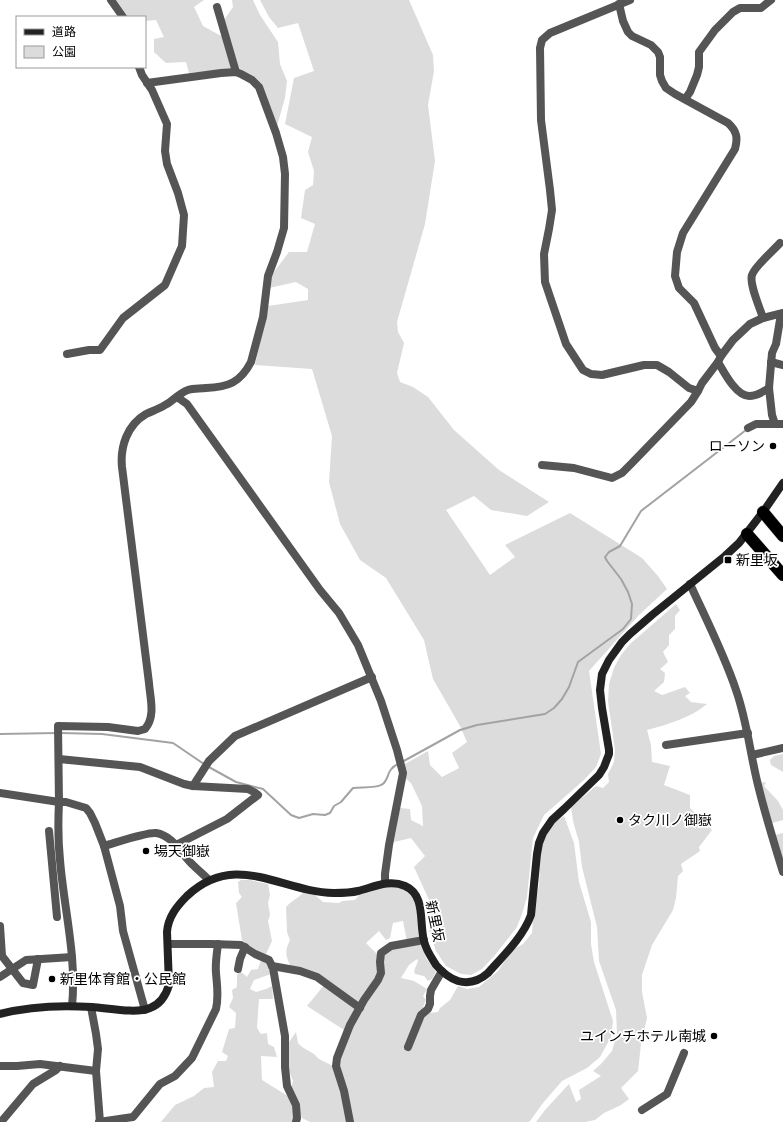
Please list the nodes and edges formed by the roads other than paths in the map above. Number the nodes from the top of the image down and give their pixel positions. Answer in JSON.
{"nodes":[{"id":1,"x":111,"y":0,"type":"edge"},
{"id":2,"x":630,"y":0,"type":"edge"},
{"id":3,"x":771,"y":0,"type":"edge"},
{"id":4,"x":619,"y":4,"type":"junction"},
{"id":5,"x":217,"y":8,"type":"dead end"},
{"id":6,"x":122,"y":16,"type":"edge"},
{"id":7,"x":139,"y":68,"type":"edge"},
{"id":8,"x":236,"y":72,"type":"junction"},
{"id":9,"x":147,"y":83,"type":"junction"},
{"id":10,"x":685,"y":99,"type":"junction"},
{"id":11,"x":780,"y":243,"type":"dead end"},
{"id":12,"x":782,"y":313,"type":"edge"},
{"id":13,"x":763,"y":318,"type":"junction"},
{"id":14,"x":67,"y":354,"type":"dead end"},
{"id":15,"x":719,"y":359,"type":"junction"},
{"id":16,"x":771,"y":362,"type":"junction"},
{"id":17,"x":783,"y":365,"type":"edge"},
{"id":18,"x":769,"y":388,"type":"junction"},
{"id":19,"x":698,"y":391,"type":"junction"},
{"id":20,"x":177,"y":397,"type":"junction"},
{"id":21,"x":779,"y":424,"type":"edge"},
{"id":22,"x":748,"y":428,"type":"dead end"},
{"id":23,"x":542,"y":465,"type":"dead end"},
{"id":24,"x":783,"y":483,"type":"edge"},
{"id":25,"x":763,"y":512,"type":"junction"},
{"id":26,"x":747,"y":534,"type":"junction"},
{"id":27,"x":783,"y":536,"type":"edge"},
{"id":28,"x":783,"y":576,"type":"edge"},
{"id":29,"x":690,"y":584,"type":"junction"},
{"id":30,"x":372,"y":677,"type":"junction"},
{"id":31,"x":748,"y":733,"type":"junction"},
{"id":32,"x":666,"y":745,"type":"dead end"},
{"id":33,"x":783,"y":748,"type":"edge"},
{"id":34,"x":752,"y":755,"type":"junction"},
{"id":35,"x":59,"y":759,"type":"junction"},
{"id":36,"x":193,"y":786,"type":"junction"},
{"id":37,"x":0,"y":793,"type":"edge"},
{"id":38,"x":59,"y":802,"type":"junction"},
{"id":39,"x":48,"y":831,"type":"dead end"},
{"id":40,"x":176,"y":845,"type":"junction"},
{"id":41,"x":104,"y":846,"type":"junction"},
{"id":42,"x":783,"y":872,"type":"edge"},
{"id":43,"x":209,"y":880,"type":"junction"},
{"id":44,"x":385,"y":883,"type":"junction"},
{"id":45,"x":63,"y":889,"type":"junction"},
{"id":46,"x":54,"y":896,"type":"junction"},
{"id":47,"x":57,"y":917,"type":"dead end"},
{"id":48,"x":0,"y":926,"type":"edge"},
{"id":49,"x":424,"y":940,"type":"junction"},
{"id":50,"x":168,"y":944,"type":"junction"},
{"id":51,"x":218,"y":944,"type":"junction"},
{"id":52,"x":245,"y":948,"type":"junction"},
{"id":53,"x":72,"y":957,"type":"junction"},
{"id":54,"x":38,"y":959,"type":"junction"},
{"id":55,"x":272,"y":966,"type":"junction"},
{"id":56,"x":13,"y":968,"type":"junction"},
{"id":57,"x":238,"y":969,"type":"dead end"},
{"id":58,"x":442,"y":971,"type":"junction"},
{"id":59,"x":0,"y":977,"type":"edge"},
{"id":60,"x":72,"y":1006,"type":"junction"},
{"id":61,"x":91,"y":1007,"type":"junction"},
{"id":62,"x":360,"y":1008,"type":"junction"},
{"id":63,"x":145,"y":1010,"type":"junction"},
{"id":64,"x":0,"y":1014,"type":"edge"},
{"id":65,"x":408,"y":1047,"type":"dead end"},
{"id":66,"x":684,"y":1053,"type":"dead end"},
{"id":67,"x":0,"y":1066,"type":"edge"},
{"id":68,"x":60,"y":1066,"type":"junction"},
{"id":69,"x":96,"y":1071,"type":"junction"},
{"id":70,"x":642,"y":1110,"type":"dead end"},
{"id":71,"x":135,"y":1119,"type":"edge"},
{"id":72,"x":0,"y":1122,"type":"edge"},
{"id":73,"x":100,"y":1122,"type":"edge"},
{"id":74,"x":296,"y":1122,"type":"edge"},
{"id":75,"x":350,"y":1122,"type":"edge"}],
"edges":[{"from":1,"to":6,"type":"street"},
{"from":2,"to":4,"type":"street"},
{"from":3,"to":10,"type":"street"},
{"from":4,"to":10,"type":"street"},
{"from":4,"to":19,"type":"street"},
{"from":5,"to":8,"type":"street"},
{"from":7,"to":9,"type":"street"},
{"from":8,"to":9,"type":"street"},
{"from":8,"to":20,"type":"street"},
{"from":9,"to":14,"type":"street"},
{"from":10,"to":15,"type":"street"},
{"from":11,"to":13,"type":"street"},
{"from":12,"to":13,"type":"street"},
{"from":12,"to":16,"type":"street"},
{"from":13,"to":15,"type":"street"},
{"from":15,"to":18,"type":"street"},
{"from":15,"to":19,"type":"street"},
{"from":16,"to":17,"type":"street"},
{"from":16,"to":18,"type":"street"},
{"from":18,"to":21,"type":"street"},
{"from":19,"to":23,"type":"street"},
{"from":20,"to":30,"type":"street"},
{"from":20,"to":35,"type":"street"},
{"from":21,"to":22,"type":"street"},
{"from":24,"to":25,"type":"main road","name":"新里坂"},
{"from":25,"to":26,"type":"main road","name":"新里坂"},
{"from":25,"to":27,"type":"highway"},
{"from":26,"to":28,"type":"highway"},
{"from":26,"to":29,"type":"main road","name":"新里坂"},
{"from":29,"to":31,"type":"street"},
{"from":29,"to":58,"type":"main road","name":"新里坂"},
{"from":30,"to":36,"type":"street"},
{"from":30,"to":44,"type":"street"},
{"from":31,"to":32,"type":"street"},
{"from":31,"to":34,"type":"street"},
{"from":33,"to":34,"type":"street"},
{"from":34,"to":42,"type":"street"},
{"from":35,"to":36,"type":"street"},
{"from":35,"to":38,"type":"street"},
{"from":36,"to":40,"type":"street"},
{"from":37,"to":38,"type":"street"},
{"from":38,"to":41,"type":"street"},
{"from":38,"to":45,"type":"street"},
{"from":39,"to":46,"type":"street"},
{"from":40,"to":41,"type":"street"},
{"from":40,"to":43,"type":"street"},
{"from":41,"to":63,"type":"street"},
{"from":43,"to":44,"type":"main road","name":"新里坂"},
{"from":43,"to":50,"type":"main road","name":"新里坂"},
{"from":44,"to":49,"type":"main road","name":"新里坂"},
{"from":45,"to":46,"type":"street"},
{"from":45,"to":53,"type":"street"},
{"from":46,"to":47,"type":"street"},
{"from":48,"to":56,"type":"street"},
{"from":49,"to":58,"type":"main road","name":"新里坂"},
{"from":49,"to":62,"type":"street"},
{"from":50,"to":51,"type":"street"},
{"from":50,"to":63,"type":"main road","name":"新里坂"},
{"from":51,"to":52,"type":"street"},
{"from":51,"to":71,"type":"street"},
{"from":52,"to":55,"type":"street"},
{"from":52,"to":57,"type":"street"},
{"from":53,"to":54,"type":"street"},
{"from":53,"to":60,"type":"street"},
{"from":54,"to":56,"type":"street"},
{"from":54,"to":56,"type":"street"},
{"from":55,"to":62,"type":"street"},
{"from":55,"to":74,"type":"street"},
{"from":56,"to":59,"type":"street"},
{"from":58,"to":65,"type":"street"},
{"from":60,"to":61,"type":"main road"},
{"from":60,"to":64,"type":"main road"},
{"from":61,"to":63,"type":"main road"},
{"from":61,"to":69,"type":"street"},
{"from":62,"to":75,"type":"street"},
{"from":66,"to":70,"type":"street"},
{"from":67,"to":68,"type":"street"},
{"from":68,"to":69,"type":"street"},
{"from":68,"to":72,"type":"street"},
{"from":69,"to":73,"type":"street"},
{"from":71,"to":73,"type":"street"}]}
